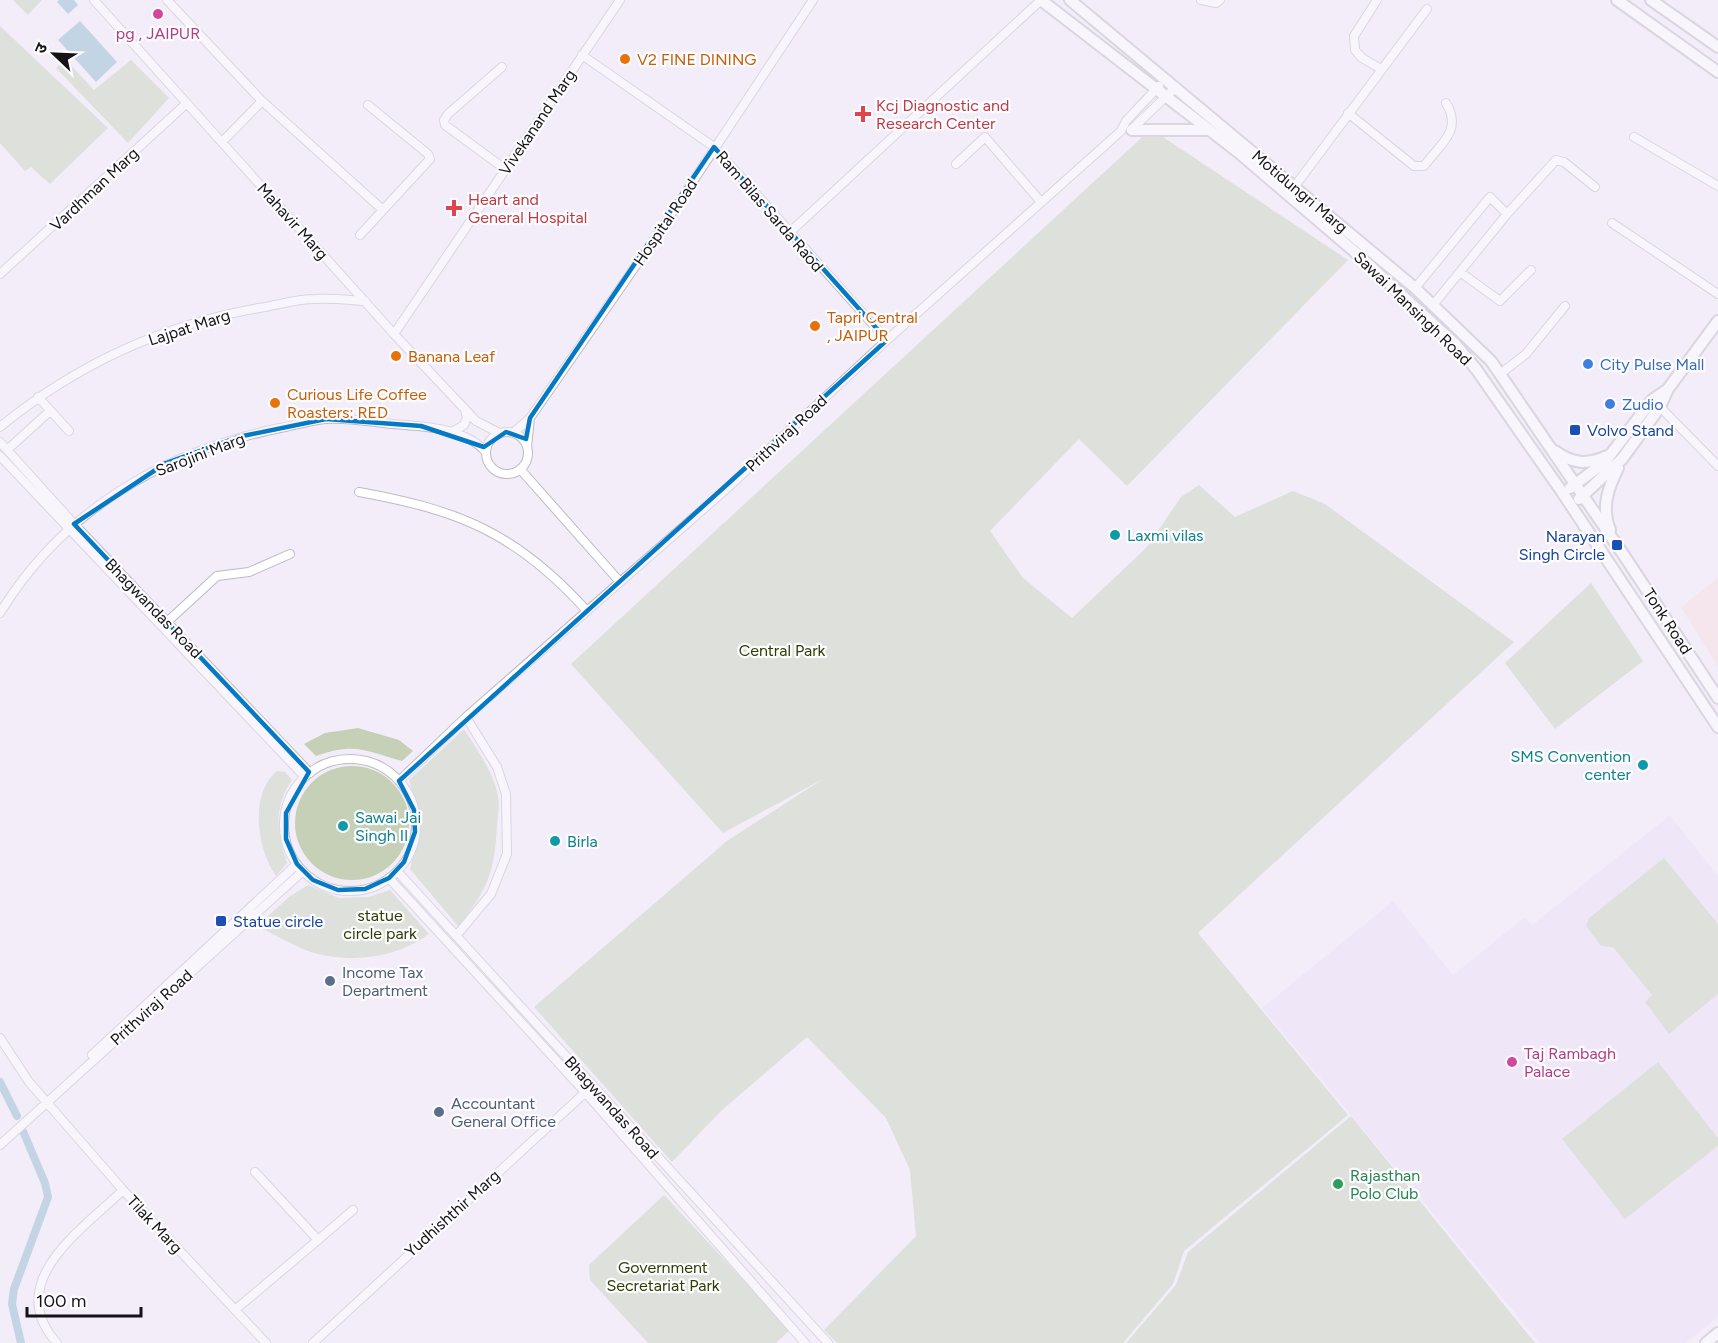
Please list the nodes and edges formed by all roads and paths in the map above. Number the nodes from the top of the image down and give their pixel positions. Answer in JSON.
{"nodes":[{"id":1,"x":94,"y":0,"type":"edge"},
{"id":2,"x":167,"y":0,"type":"edge"},
{"id":3,"x":620,"y":0,"type":"edge"},
{"id":4,"x":813,"y":0,"type":"edge"},
{"id":5,"x":1041,"y":0,"type":"edge"},
{"id":6,"x":1070,"y":0,"type":"edge"},
{"id":7,"x":1201,"y":0,"type":"edge"},
{"id":8,"x":1220,"y":0,"type":"edge"},
{"id":9,"x":1377,"y":0,"type":"edge"},
{"id":10,"x":1617,"y":0,"type":"edge"},
{"id":11,"x":1651,"y":0,"type":"edge"},
{"id":12,"x":1427,"y":9,"type":"dead end"},
{"id":13,"x":1718,"y":47,"type":"edge"},
{"id":14,"x":582,"y":55,"type":"junction"},
{"id":15,"x":502,"y":67,"type":"dead end"},
{"id":16,"x":1381,"y":69,"type":"junction"},
{"id":17,"x":1718,"y":72,"type":"edge"},
{"id":18,"x":1166,"y":78,"type":"junction"},
{"id":19,"x":1176,"y":87,"type":"junction"},
{"id":20,"x":1155,"y":90,"type":"junction"},
{"id":21,"x":1167,"y":98,"type":"junction"},
{"id":22,"x":262,"y":101,"type":"junction"},
{"id":23,"x":187,"y":103,"type":"junction"},
{"id":24,"x":1446,"y":103,"type":"dead end"},
{"id":25,"x":368,"y":105,"type":"dead end"},
{"id":26,"x":1348,"y":113,"type":"junction"},
{"id":27,"x":1126,"y":130,"type":"junction"},
{"id":28,"x":1211,"y":130,"type":"junction"},
{"id":29,"x":1634,"y":137,"type":"dead end"},
{"id":30,"x":222,"y":142,"type":"junction"},
{"id":31,"x":714,"y":147,"type":"junction"},
{"id":32,"x":956,"y":164,"type":"dead end"},
{"id":33,"x":505,"y":169,"type":"junction"},
{"id":34,"x":1294,"y":186,"type":"junction"},
{"id":35,"x":1718,"y":186,"type":"edge"},
{"id":36,"x":1595,"y":187,"type":"dead end"},
{"id":37,"x":1041,"y":202,"type":"junction"},
{"id":38,"x":383,"y":210,"type":"junction"},
{"id":39,"x":1507,"y":214,"type":"junction"},
{"id":40,"x":1612,"y":223,"type":"dead end"},
{"id":41,"x":789,"y":233,"type":"junction"},
{"id":42,"x":360,"y":235,"type":"dead end"},
{"id":43,"x":1531,"y":270,"type":"dead end"},
{"id":44,"x":1460,"y":272,"type":"junction"},
{"id":45,"x":0,"y":274,"type":"edge"},
{"id":46,"x":1415,"y":288,"type":"junction"},
{"id":47,"x":1718,"y":294,"type":"edge"},
{"id":48,"x":365,"y":301,"type":"junction"},
{"id":49,"x":1433,"y":305,"type":"junction"},
{"id":50,"x":1565,"y":306,"type":"dead end"},
{"id":51,"x":1718,"y":321,"type":"edge"},
{"id":52,"x":394,"y":334,"type":"junction"},
{"id":53,"x":886,"y":340,"type":"junction"},
{"id":54,"x":1500,"y":374,"type":"junction"},
{"id":55,"x":1668,"y":389,"type":"junction"},
{"id":56,"x":38,"y":397,"type":"junction"},
{"id":57,"x":1660,"y":407,"type":"junction"},
{"id":58,"x":465,"y":409,"type":"junction"},
{"id":59,"x":50,"y":411,"type":"junction"},
{"id":60,"x":530,"y":418,"type":"junction"},
{"id":61,"x":0,"y":427,"type":"edge"},
{"id":62,"x":69,"y":431,"type":"dead end"},
{"id":63,"x":450,"y":432,"type":"junction"},
{"id":64,"x":499,"y":433,"type":"junction"},
{"id":65,"x":513,"y":433,"type":"junction"},
{"id":66,"x":0,"y":442,"type":"edge"},
{"id":67,"x":1548,"y":445,"type":"junction"},
{"id":68,"x":527,"y":447,"type":"junction"},
{"id":69,"x":7,"y":450,"type":"junction"},
{"id":70,"x":486,"y":452,"type":"junction"},
{"id":71,"x":0,"y":456,"type":"edge"},
{"id":72,"x":1618,"y":456,"type":"junction"},
{"id":73,"x":1718,"y":466,"type":"edge"},
{"id":74,"x":520,"y":469,"type":"junction"},
{"id":75,"x":1576,"y":484,"type":"junction"},
{"id":76,"x":359,"y":492,"type":"dead end"},
{"id":77,"x":1562,"y":492,"type":"junction"},
{"id":78,"x":1584,"y":496,"type":"junction"},
{"id":79,"x":1571,"y":505,"type":"junction"},
{"id":80,"x":74,"y":524,"type":"junction"},
{"id":81,"x":68,"y":531,"type":"junction"},
{"id":82,"x":1617,"y":544,"type":"junction"},
{"id":83,"x":290,"y":554,"type":"dead end"},
{"id":84,"x":620,"y":582,"type":"junction"},
{"id":85,"x":587,"y":611,"type":"junction"},
{"id":86,"x":0,"y":613,"type":"edge"},
{"id":87,"x":167,"y":622,"type":"junction"},
{"id":88,"x":1718,"y":698,"type":"edge"},
{"id":89,"x":466,"y":717,"type":"junction"},
{"id":90,"x":1718,"y":727,"type":"edge"},
{"id":91,"x":307,"y":775,"type":"junction"},
{"id":92,"x":399,"y":782,"type":"junction"},
{"id":93,"x":297,"y":864,"type":"junction"},
{"id":94,"x":303,"y":871,"type":"junction"},
{"id":95,"x":397,"y":871,"type":"junction"},
{"id":96,"x":389,"y":878,"type":"junction"},
{"id":97,"x":456,"y":936,"type":"junction"},
{"id":98,"x":0,"y":1038,"type":"edge"},
{"id":99,"x":592,"y":1086,"type":"junction"},
{"id":100,"x":585,"y":1092,"type":"junction"},
{"id":101,"x":45,"y":1101,"type":"junction"},
{"id":102,"x":0,"y":1139,"type":"edge"},
{"id":103,"x":0,"y":1145,"type":"edge"},
{"id":104,"x":255,"y":1172,"type":"dead end"},
{"id":105,"x":123,"y":1190,"type":"junction"},
{"id":106,"x":353,"y":1210,"type":"dead end"},
{"id":107,"x":318,"y":1240,"type":"junction"},
{"id":108,"x":235,"y":1310,"type":"junction"},
{"id":109,"x":1718,"y":1333,"type":"edge"},
{"id":110,"x":57,"y":1343,"type":"edge"},
{"id":111,"x":266,"y":1343,"type":"edge"},
{"id":112,"x":314,"y":1343,"type":"edge"},
{"id":113,"x":805,"y":1343,"type":"edge"},
{"id":114,"x":828,"y":1343,"type":"edge"},
{"id":115,"x":1706,"y":1343,"type":"edge"}],
"edges":[{"from":1,"to":23,"type":"street","name":"Mahavir Marg"},
{"from":2,"to":22,"type":"street"},
{"from":3,"to":14,"type":"street","name":"Vivekanand Marg"},
{"from":4,"to":31,"type":"street","name":"Hospital Road"},
{"from":5,"to":20,"type":"main road","name":"Sawai Mansingh Road"},
{"from":5,"to":41,"type":"street"},
{"from":6,"to":18,"type":"main road","name":"Motidungri Marg"},
{"from":7,"to":8,"type":"street"},
{"from":9,"to":16,"type":"street"},
{"from":10,"to":17,"type":"main road"},
{"from":11,"to":13,"type":"main road"},
{"from":12,"to":16,"type":"street"},
{"from":14,"to":31,"type":"street","name":"Ram Bilas Sarda Raod"},
{"from":14,"to":33,"type":"street","name":"Vivekanand Marg"},
{"from":15,"to":33,"type":"street"},
{"from":16,"to":26,"type":"street"},
{"from":18,"to":19,"type":"main road","name":"Motidungri Marg"},
{"from":18,"to":20,"type":"street","name":"Prithviraj Road"},
{"from":19,"to":21,"type":"street"},
{"from":19,"to":34,"type":"main road","name":"Motidungri Marg"},
{"from":20,"to":21,"type":"main road","name":"Sawai Mansingh Road"},
{"from":20,"to":27,"type":"street","name":"Prithviraj Road"},
{"from":21,"to":27,"type":"street"},
{"from":21,"to":28,"type":"main road","name":"Sawai Mansingh Road"},
{"from":22,"to":30,"type":"street"},
{"from":22,"to":38,"type":"street"},
{"from":23,"to":30,"type":"street","name":"Mahavir Marg"},
{"from":23,"to":45,"type":"street","name":"Vardhman Marg"},
{"from":24,"to":26,"type":"street"},
{"from":25,"to":38,"type":"street"},
{"from":26,"to":34,"type":"street"},
{"from":27,"to":28,"type":"main road"},
{"from":27,"to":37,"type":"street","name":"Prithviraj Road"},
{"from":28,"to":77,"type":"main road","name":"Sawai Mansingh Road"},
{"from":29,"to":35,"type":"street"},
{"from":30,"to":48,"type":"street","name":"Mahavir Marg"},
{"from":31,"to":41,"type":"street","name":"Ram Bilas Sarda Raod"},
{"from":31,"to":60,"type":"street","name":"Hospital Road"},
{"from":32,"to":37,"type":"street"},
{"from":33,"to":52,"type":"street","name":"Vivekanand Marg"},
{"from":34,"to":46,"type":"main road","name":"Motidungri Marg"},
{"from":36,"to":39,"type":"street"},
{"from":37,"to":53,"type":"street","name":"Prithviraj Road"},
{"from":38,"to":42,"type":"street"},
{"from":39,"to":44,"type":"street"},
{"from":39,"to":46,"type":"street"},
{"from":40,"to":47,"type":"street"},
{"from":41,"to":53,"type":"street","name":"Ram Bilas Sarda Raod"},
{"from":43,"to":44,"type":"street"},
{"from":44,"to":49,"type":"street"},
{"from":46,"to":49,"type":"main road","name":"Motidungri Marg"},
{"from":48,"to":52,"type":"street","name":"Mahavir Marg"},
{"from":48,"to":56,"type":"street","name":"Lajpat Marg"},
{"from":49,"to":54,"type":"main road","name":"Motidungri Marg"},
{"from":50,"to":54,"type":"street"},
{"from":51,"to":55,"type":"main road"},
{"from":52,"to":58,"type":"street","name":"Mahavir Marg"},
{"from":53,"to":84,"type":"street","name":"Prithviraj Road"},
{"from":54,"to":67,"type":"main road","name":"Motidungri Marg"},
{"from":55,"to":57,"type":"main road"},
{"from":55,"to":72,"type":"main road"},
{"from":56,"to":59,"type":"street"},
{"from":56,"to":61,"type":"street","name":"Lajpat Marg"},
{"from":57,"to":72,"type":"main road"},
{"from":57,"to":73,"type":"street"},
{"from":58,"to":63,"type":"street"},
{"from":58,"to":64,"type":"street","name":"Mahavir Marg"},
{"from":59,"to":62,"type":"street"},
{"from":59,"to":69,"type":"street"},
{"from":60,"to":65,"type":"street"},
{"from":60,"to":68,"type":"street","name":"Hospital Road"},
{"from":63,"to":70,"type":"street","name":"Sarojini Marg"},
{"from":63,"to":80,"type":"street","name":"Sarojini Marg"},
{"from":64,"to":65,"type":"street"},
{"from":64,"to":70,"type":"street"},
{"from":65,"to":68,"type":"street"},
{"from":66,"to":69,"type":"street","name":"Bhagwandas Road"},
{"from":67,"to":72,"type":"main road"},
{"from":67,"to":75,"type":"main road","name":"Motidungri Marg"},
{"from":68,"to":74,"type":"street"},
{"from":69,"to":80,"type":"street","name":"Bhagwandas Road"},
{"from":70,"to":74,"type":"street"},
{"from":71,"to":81,"type":"street","name":"Bhagwandas Road"},
{"from":72,"to":75,"type":"main road"},
{"from":72,"to":78,"type":"main road"},
{"from":72,"to":82,"type":"main road"},
{"from":74,"to":84,"type":"street"},
{"from":75,"to":77,"type":"main road"},
{"from":75,"to":78,"type":"main road","name":"Motidungri Marg"},
{"from":76,"to":85,"type":"street"},
{"from":77,"to":79,"type":"main road","name":"Sawai Mansingh Road"},
{"from":78,"to":79,"type":"main road"},
{"from":78,"to":82,"type":"main road","name":"Motidungri Marg"},
{"from":79,"to":90,"type":"main road","name":"Sawai Mansingh Road"},
{"from":80,"to":81,"type":"street","name":"Sarojini Marg"},
{"from":80,"to":87,"type":"street","name":"Bhagwandas Road"},
{"from":81,"to":86,"type":"street","name":"Sarojini Marg"},
{"from":81,"to":91,"type":"street","name":"Bhagwandas Road"},
{"from":82,"to":88,"type":"main road","name":"Tonk Road"},
{"from":83,"to":87,"type":"street"},
{"from":84,"to":85,"type":"street","name":"Prithviraj Road"},
{"from":85,"to":89,"type":"street","name":"Prithviraj Road"},
{"from":87,"to":91,"type":"street","name":"Bhagwandas Road"},
{"from":89,"to":92,"type":"street","name":"Prithviraj Road"},
{"from":89,"to":97,"type":"street"},
{"from":91,"to":92,"type":"street"},
{"from":91,"to":93,"type":"street"},
{"from":92,"to":95,"type":"street"},
{"from":93,"to":94,"type":"street"},
{"from":93,"to":101,"type":"street","name":"Prithviraj Road"},
{"from":94,"to":96,"type":"street"},
{"from":94,"to":101,"type":"street","name":"Prithviraj Road"},
{"from":95,"to":96,"type":"street"},
{"from":95,"to":97,"type":"street","name":"Bhagwandas Road"},
{"from":96,"to":100,"type":"street","name":"Bhagwandas Road"},
{"from":97,"to":99,"type":"street","name":"Bhagwandas Road"},
{"from":98,"to":101,"type":"street"},
{"from":99,"to":100,"type":"street","name":"Yudhishthir Marg"},
{"from":99,"to":114,"type":"street","name":"Bhagwandas Road"},
{"from":100,"to":112,"type":"street","name":"Yudhishthir Marg"},
{"from":100,"to":113,"type":"street","name":"Bhagwandas Road"},
{"from":101,"to":102,"type":"street","name":"Prithviraj Road"},
{"from":101,"to":103,"type":"street","name":"Prithviraj Road"},
{"from":101,"to":105,"type":"street","name":"Tilak Marg"},
{"from":104,"to":107,"type":"street"},
{"from":105,"to":108,"type":"street","name":"Tilak Marg"},
{"from":105,"to":110,"type":"street"},
{"from":106,"to":107,"type":"street"},
{"from":107,"to":108,"type":"street"},
{"from":108,"to":111,"type":"street","name":"Tilak Marg"},
{"from":109,"to":115,"type":"main road"}]}
